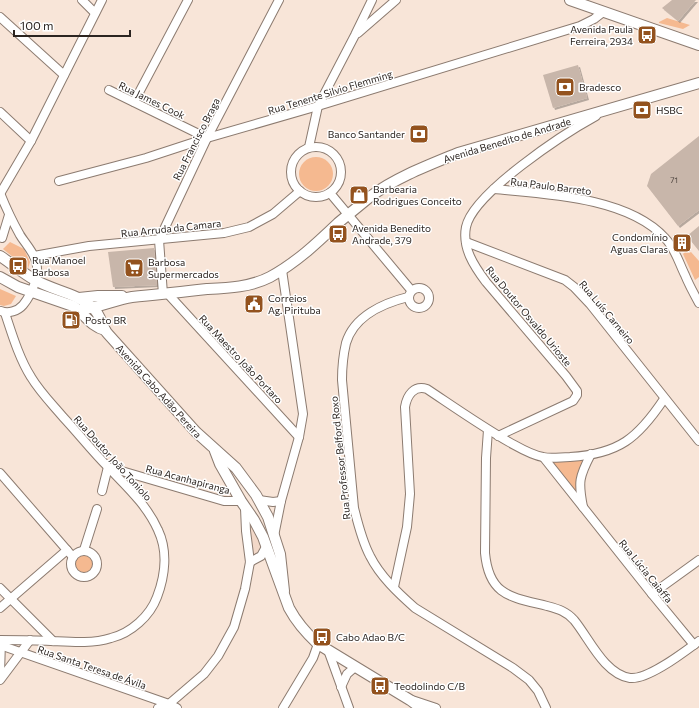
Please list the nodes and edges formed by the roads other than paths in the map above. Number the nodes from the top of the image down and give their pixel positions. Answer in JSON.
{"nodes":[{"id":1,"x":82,"y":0,"type":"edge"},
{"id":2,"x":102,"y":0,"type":"edge"},
{"id":3,"x":188,"y":0,"type":"edge"},
{"id":4,"x":279,"y":0,"type":"edge"},
{"id":5,"x":372,"y":0,"type":"edge"},
{"id":6,"x":396,"y":0,"type":"edge"},
{"id":7,"x":570,"y":0,"type":"edge"},
{"id":8,"x":602,"y":12,"type":"junction"},
{"id":9,"x":95,"y":13,"type":"junction"},
{"id":10,"x":0,"y":17,"type":"edge"},
{"id":11,"x":356,"y":35,"type":"junction"},
{"id":12,"x":699,"y":46,"type":"edge"},
{"id":13,"x":64,"y":75,"type":"junction"},
{"id":14,"x":699,"y":83,"type":"edge"},
{"id":15,"x":109,"y":90,"type":"dead end"},
{"id":16,"x":134,"y":102,"type":"junction"},
{"id":17,"x":318,"y":106,"type":"junction"},
{"id":18,"x":609,"y":109,"type":"junction"},
{"id":19,"x":0,"y":112,"type":"edge"},
{"id":20,"x":207,"y":138,"type":"junction"},
{"id":21,"x":31,"y":140,"type":"junction"},
{"id":22,"x":309,"y":147,"type":"junction"},
{"id":23,"x":59,"y":181,"type":"dead end"},
{"id":24,"x":494,"y":189,"type":"junction"},
{"id":25,"x":300,"y":191,"type":"junction"},
{"id":26,"x":330,"y":193,"type":"junction"},
{"id":27,"x":0,"y":194,"type":"edge"},
{"id":28,"x":349,"y":214,"type":"junction"},
{"id":29,"x":9,"y":215,"type":"junction"},
{"id":30,"x":20,"y":235,"type":"junction"},
{"id":31,"x":1,"y":239,"type":"edge"},
{"id":32,"x":159,"y":240,"type":"junction"},
{"id":33,"x":466,"y":242,"type":"junction"},
{"id":34,"x":0,"y":256,"type":"edge"},
{"id":35,"x":34,"y":256,"type":"junction"},
{"id":36,"x":282,"y":270,"type":"junction"},
{"id":37,"x":0,"y":277,"type":"edge"},
{"id":38,"x":35,"y":280,"type":"junction"},
{"id":39,"x":30,"y":292,"type":"junction"},
{"id":40,"x":165,"y":294,"type":"junction"},
{"id":41,"x":133,"y":297,"type":"junction"},
{"id":42,"x":79,"y":298,"type":"junction"},
{"id":43,"x":699,"y":303,"type":"edge"},
{"id":44,"x":93,"y":308,"type":"junction"},
{"id":45,"x":79,"y":310,"type":"junction"},
{"id":46,"x":2,"y":312,"type":"edge"},
{"id":47,"x":105,"y":330,"type":"junction"},
{"id":48,"x":664,"y":399,"type":"junction"},
{"id":49,"x":488,"y":430,"type":"junction"},
{"id":50,"x":498,"y":436,"type":"junction"},
{"id":51,"x":299,"y":437,"type":"junction"},
{"id":52,"x":699,"y":441,"type":"edge"},
{"id":53,"x":215,"y":451,"type":"junction"},
{"id":54,"x":591,"y":454,"type":"junction"},
{"id":55,"x":544,"y":458,"type":"junction"},
{"id":56,"x":108,"y":467,"type":"junction"},
{"id":57,"x":0,"y":473,"type":"edge"},
{"id":58,"x":102,"y":491,"type":"dead end"},
{"id":59,"x":259,"y":500,"type":"junction"},
{"id":60,"x":281,"y":501,"type":"junction"},
{"id":61,"x":243,"y":504,"type":"junction"},
{"id":62,"x":96,"y":509,"type":"dead end"},
{"id":63,"x":584,"y":509,"type":"junction"},
{"id":64,"x":274,"y":536,"type":"junction"},
{"id":65,"x":266,"y":547,"type":"junction"},
{"id":66,"x":67,"y":550,"type":"junction"},
{"id":67,"x":84,"y":550,"type":"junction"},
{"id":68,"x":73,"y":557,"type":"junction"},
{"id":69,"x":699,"y":560,"type":"edge"},
{"id":70,"x":250,"y":562,"type":"junction"},
{"id":71,"x":394,"y":587,"type":"junction"},
{"id":72,"x":0,"y":588,"type":"edge"},
{"id":73,"x":284,"y":592,"type":"junction"},
{"id":74,"x":652,"y":594,"type":"junction"},
{"id":75,"x":10,"y":599,"type":"junction"},
{"id":76,"x":0,"y":608,"type":"edge"},
{"id":77,"x":30,"y":640,"type":"junction"},
{"id":78,"x":53,"y":641,"type":"junction"},
{"id":79,"x":0,"y":643,"type":"edge"},
{"id":80,"x":696,"y":643,"type":"edge"},
{"id":81,"x":318,"y":644,"type":"junction"},
{"id":82,"x":328,"y":650,"type":"junction"},
{"id":83,"x":19,"y":653,"type":"junction"},
{"id":84,"x":355,"y":666,"type":"junction"},
{"id":85,"x":0,"y":674,"type":"edge"},
{"id":86,"x":0,"y":680,"type":"edge"},
{"id":87,"x":341,"y":687,"type":"junction"},
{"id":88,"x":410,"y":700,"type":"junction"},
{"id":89,"x":169,"y":704,"type":"junction"},
{"id":90,"x":158,"y":708,"type":"edge"},
{"id":91,"x":177,"y":708,"type":"edge"},
{"id":92,"x":283,"y":708,"type":"edge"},
{"id":93,"x":349,"y":708,"type":"edge"},
{"id":94,"x":421,"y":708,"type":"edge"},
{"id":95,"x":436,"y":708,"type":"edge"},
{"id":96,"x":546,"y":708,"type":"edge"}],
"edges":[{"from":1,"to":9,"type":"street"},
{"from":2,"to":9,"type":"street"},
{"from":3,"to":16,"type":"street"},
{"from":4,"to":20,"type":"street","name":"Rua Francisco Braga"},
{"from":5,"to":11,"type":"street"},
{"from":6,"to":11,"type":"street"},
{"from":7,"to":8,"type":"main road"},
{"from":8,"to":12,"type":"main road"},
{"from":8,"to":17,"type":"street","name":"Rua Tenente Silvio Flemming"},
{"from":9,"to":13,"type":"street"},
{"from":10,"to":13,"type":"street"},
{"from":11,"to":17,"type":"street"},
{"from":13,"to":21,"type":"street"},
{"from":14,"to":18,"type":"main road","name":"Avenida Benedito de Andrade"},
{"from":15,"to":16,"type":"street","name":"Rua James Cook"},
{"from":16,"to":20,"type":"street","name":"Rua James Cook"},
{"from":17,"to":20,"type":"street","name":"Rua Tenente Silvio Flemming"},
{"from":17,"to":22,"type":"street"},
{"from":18,"to":24,"type":"street","name":"Rua Doutor Osvaldo Urioste"},
{"from":18,"to":28,"type":"main road","name":"Avenida Benedito de Andrade"},
{"from":19,"to":21,"type":"street"},
{"from":20,"to":23,"type":"street","name":"Rua Tenente Silvio Flemming"},
{"from":20,"to":32,"type":"street","name":"Rua Francisco Braga"},
{"from":21,"to":27,"type":"street"},
{"from":22,"to":25,"type":"street"},
{"from":22,"to":26,"type":"street"},
{"from":24,"to":33,"type":"street","name":"Rua Doutor Osvaldo Urioste"},
{"from":24,"to":43,"type":"street","name":"Rua Paulo Barreto"},
{"from":25,"to":26,"type":"street"},
{"from":25,"to":32,"type":"street","name":"Rua Arruda da Camara"},
{"from":26,"to":28,"type":"street"},
{"from":27,"to":29,"type":"street"},
{"from":28,"to":36,"type":"main road","name":"Avenida Benedito de Andrade"},
{"from":28,"to":71,"type":"street","name":"Rua Professor Belford Roxo"},
{"from":29,"to":30,"type":"street"},
{"from":29,"to":31,"type":"street"},
{"from":30,"to":31,"type":"street"},
{"from":30,"to":35,"type":"street"},
{"from":32,"to":35,"type":"street","name":"Rua Arruda da Camara"},
{"from":32,"to":40,"type":"street","name":"Rua Francisco Braga"},
{"from":33,"to":48,"type":"street","name":"Rua Luís Carneiro"},
{"from":33,"to":50,"type":"street","name":"Rua Doutor Osvaldo Urioste"},
{"from":34,"to":38,"type":"main road"},
{"from":35,"to":38,"type":"street"},
{"from":36,"to":40,"type":"main road","name":"Avenida Benedito de Andrade"},
{"from":36,"to":51,"type":"street"},
{"from":37,"to":39,"type":"main road","name":"Avenida Cabo Adão Pereira"},
{"from":38,"to":39,"type":"street"},
{"from":38,"to":42,"type":"main road"},
{"from":39,"to":45,"type":"main road","name":"Avenida Cabo Adão Pereira"},
{"from":39,"to":46,"type":"street"},
{"from":40,"to":41,"type":"main road","name":"Avenida Benedito de Andrade"},
{"from":40,"to":51,"type":"street","name":"Rua Maestro João Portaro"},
{"from":41,"to":42,"type":"main road","name":"Avenida Benedito de Andrade"},
{"from":41,"to":44,"type":"main road","name":"Avenida Benedito de Andrade"},
{"from":42,"to":44,"type":"main road","name":"Avenida Cabo Adão Pereira"},
{"from":44,"to":45,"type":"main road","name":"Avenida Benedito de Andrade"},
{"from":44,"to":47,"type":"main road","name":"Avenida Cabo Adão Pereira"},
{"from":45,"to":47,"type":"main road","name":"Avenida Cabo Adão Pereira"},
{"from":46,"to":56,"type":"street","name":"Rua Doutor João Toniolo"},
{"from":47,"to":53,"type":"main road","name":"Avenida Cabo Adão Pereira"},
{"from":48,"to":52,"type":"street","name":"Rua Luís Carneiro"},
{"from":48,"to":54,"type":"street"},
{"from":49,"to":50,"type":"street"},
{"from":49,"to":71,"type":"street"},
{"from":49,"to":80,"type":"street"},
{"from":50,"to":55,"type":"street"},
{"from":51,"to":60,"type":"street"},
{"from":53,"to":59,"type":"main road","name":"Avenida Cabo Adão Pereira"},
{"from":53,"to":61,"type":"main road","name":"Avenida Cabo Adão Pereira"},
{"from":54,"to":55,"type":"street"},
{"from":54,"to":63,"type":"street","name":"Rua Lúcia Caiaffa"},
{"from":55,"to":63,"type":"street","name":"Rua Lúcia Caiaffa"},
{"from":56,"to":58,"type":"street"},
{"from":56,"to":61,"type":"street","name":"Rua Acanhapiranga"},
{"from":56,"to":78,"type":"street","name":"Rua Doutor João Toniolo"},
{"from":57,"to":66,"type":"street"},
{"from":59,"to":60,"type":"street"},
{"from":59,"to":61,"type":"main road"},
{"from":59,"to":64,"type":"main road","name":"Avenida Cabo Adão Pereira"},
{"from":60,"to":64,"type":"street"},
{"from":61,"to":65,"type":"main road","name":"Avenida Cabo Adão Pereira"},
{"from":61,"to":70,"type":"street"},
{"from":62,"to":67,"type":"street"},
{"from":63,"to":74,"type":"street","name":"Rua Lúcia Caiaffa"},
{"from":64,"to":65,"type":"main road"},
{"from":64,"to":73,"type":"main road","name":"Avenida Cabo Adão Pereira"},
{"from":65,"to":70,"type":"street"},
{"from":65,"to":73,"type":"main road","name":"Avenida Cabo Adão Pereira"},
{"from":66,"to":68,"type":"street"},
{"from":66,"to":75,"type":"street"},
{"from":67,"to":68,"type":"street"},
{"from":67,"to":68,"type":"street"},
{"from":69,"to":74,"type":"street"},
{"from":70,"to":89,"type":"street"},
{"from":71,"to":96,"type":"street","name":"Rua Professor Belford Roxo"},
{"from":72,"to":75,"type":"street"},
{"from":73,"to":81,"type":"main road","name":"Avenida Cabo Adão Pereira"},
{"from":74,"to":80,"type":"street","name":"Rua Lúcia Caiaffa"},
{"from":75,"to":76,"type":"street"},
{"from":75,"to":78,"type":"street"},
{"from":77,"to":78,"type":"street","name":"Rua Doutor João Toniolo"},
{"from":77,"to":79,"type":"street","name":"Rua Doutor João Toniolo"},
{"from":77,"to":83,"type":"street"},
{"from":79,"to":83,"type":"street","name":"Rua Santa Teresa de Ávila"},
{"from":79,"to":85,"type":"street"},
{"from":81,"to":82,"type":"main road","name":"Avenida Cabo Adão Pereira"},
{"from":81,"to":92,"type":"street"},
{"from":82,"to":84,"type":"main road","name":"Avenida Cabo Adão Pereira"},
{"from":82,"to":87,"type":"street"},
{"from":83,"to":86,"type":"street"},
{"from":83,"to":89,"type":"street","name":"Rua Santa Teresa de Ávila"},
{"from":84,"to":87,"type":"street"},
{"from":84,"to":88,"type":"main road","name":"Avenida Cabo Adão Pereira"},
{"from":87,"to":93,"type":"street"},
{"from":88,"to":94,"type":"main road","name":"Avenida Cabo Adão Pereira"},
{"from":88,"to":95,"type":"street"},
{"from":89,"to":90,"type":"street"},
{"from":89,"to":91,"type":"street","name":"Rua Santa Teresa de Ávila"}]}
